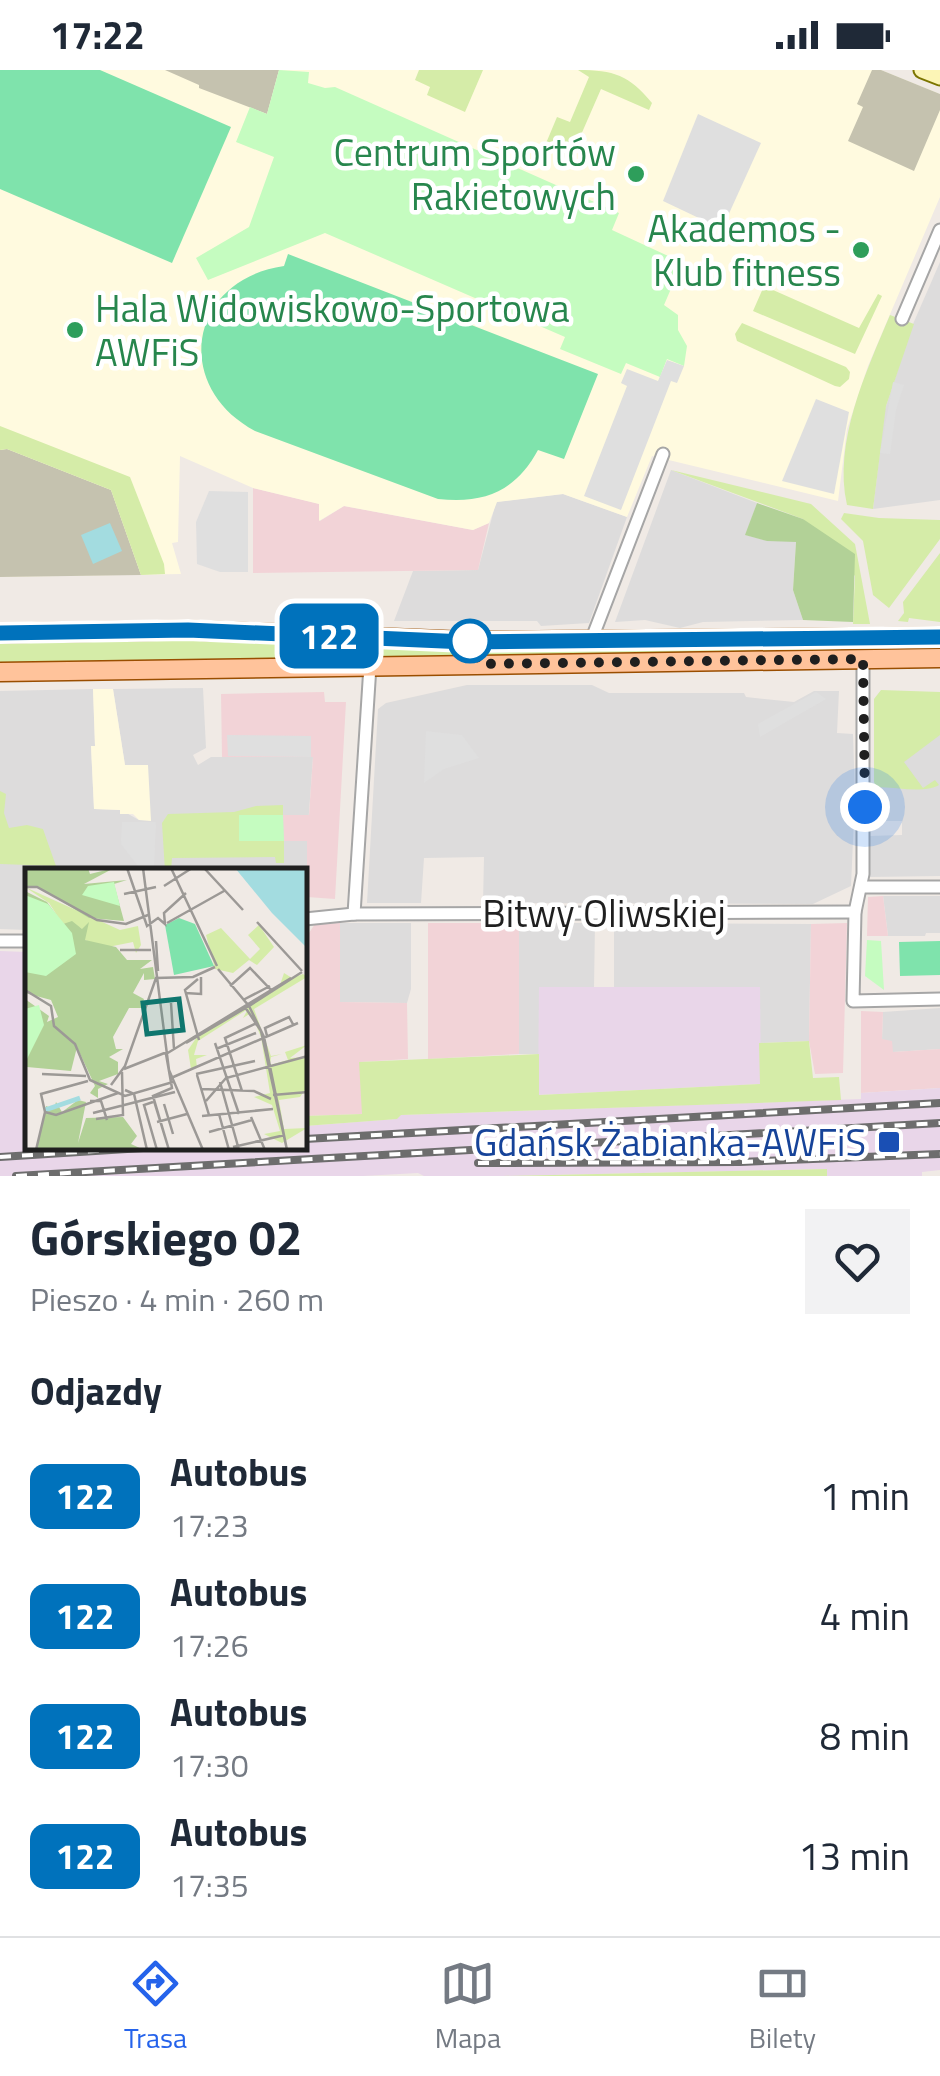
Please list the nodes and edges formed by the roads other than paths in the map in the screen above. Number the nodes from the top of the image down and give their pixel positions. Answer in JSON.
{"nodes":[{"id":1,"x":922,"y":70,"type":"edge"},
{"id":2,"x":940,"y":77,"type":"edge"},
{"id":3,"x":940,"y":230,"type":"edge"},
{"id":4,"x":902,"y":319,"type":"dead end"},
{"id":5,"x":663,"y":454,"type":"dead end"},
{"id":6,"x":0,"y":633,"type":"edge"},
{"id":7,"x":940,"y":637,"type":"edge"},
{"id":8,"x":591,"y":641,"type":"junction"},
{"id":9,"x":940,"y":658,"type":"edge"},
{"id":10,"x":863,"y":659,"type":"junction"},
{"id":11,"x":370,"y":666,"type":"junction"},
{"id":12,"x":0,"y":672,"type":"edge"},
{"id":13,"x":940,"y":886,"type":"edge"},
{"id":14,"x":861,"y":887,"type":"junction"},
{"id":15,"x":855,"y":912,"type":"junction"},
{"id":16,"x":354,"y":914,"type":"junction"},
{"id":17,"x":308,"y":919,"type":"edge"},
{"id":18,"x":940,"y":999,"type":"edge"}],
"edges":[{"from":1,"to":2,"type":"street"},
{"from":3,"to":4,"type":"street"},
{"from":5,"to":8,"type":"street"},
{"from":6,"to":8,"type":"main road"},
{"from":7,"to":8,"type":"main road"},
{"from":9,"to":10,"type":"main road"},
{"from":10,"to":11,"type":"main road"},
{"from":10,"to":14,"type":"street"},
{"from":11,"to":12,"type":"main road"},
{"from":11,"to":16,"type":"street"},
{"from":13,"to":14,"type":"street"},
{"from":14,"to":15,"type":"street"},
{"from":15,"to":16,"type":"street","name":"Bitwy Oliwskiej"},
{"from":15,"to":18,"type":"street"},
{"from":16,"to":17,"type":"street","name":"Bitwy Oliwskiej"}]}
